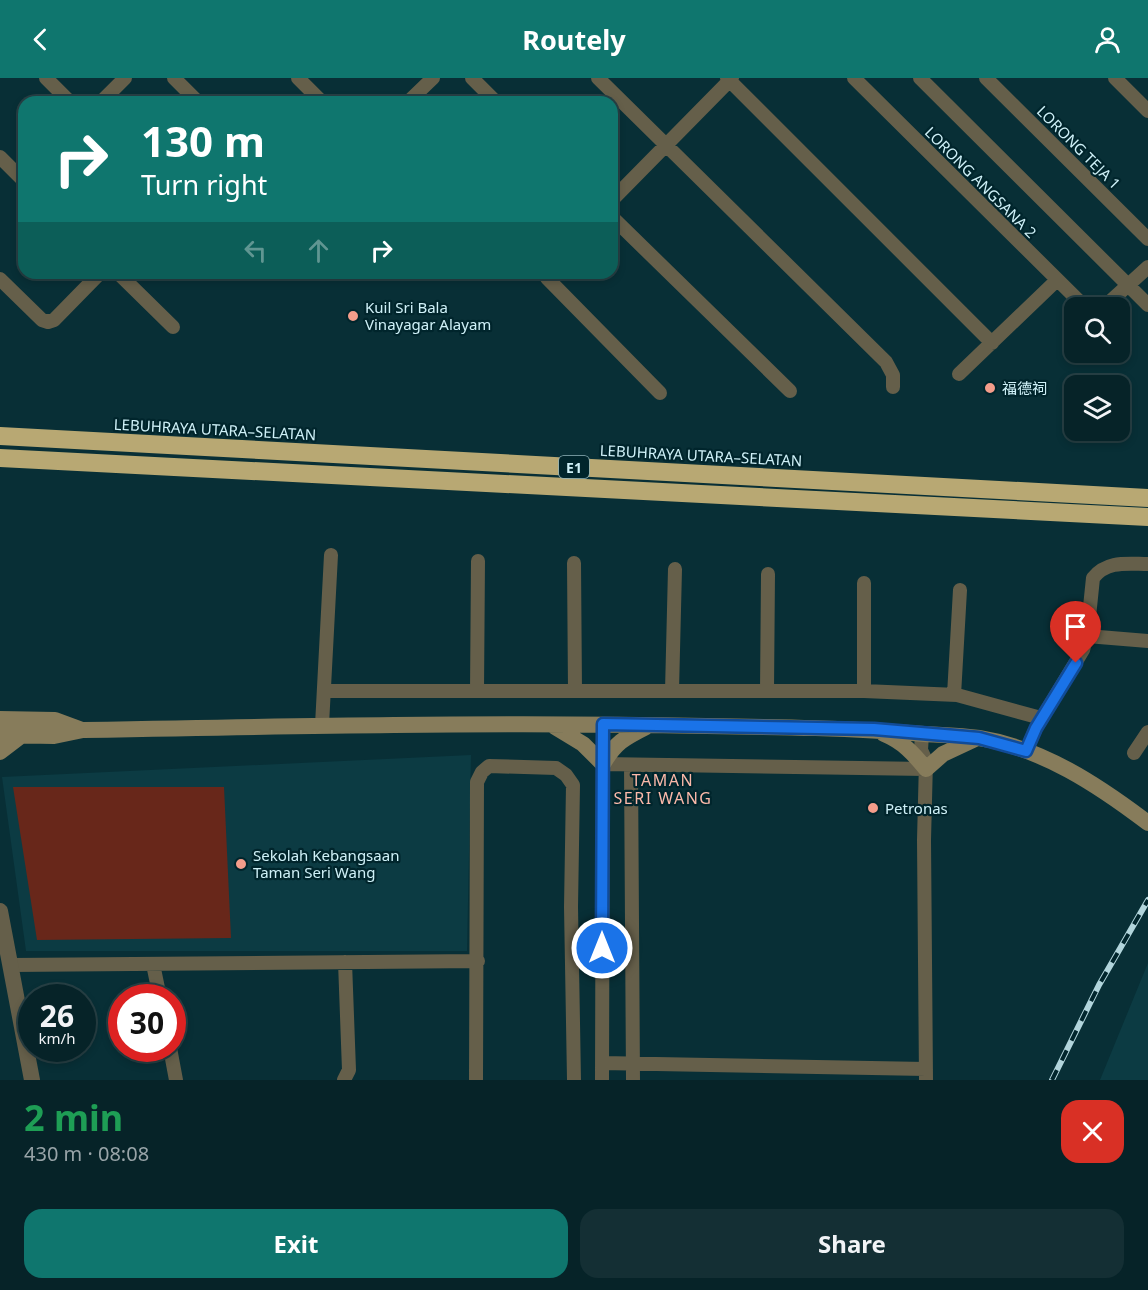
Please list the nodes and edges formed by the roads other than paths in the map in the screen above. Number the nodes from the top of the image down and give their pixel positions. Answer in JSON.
{"nodes":[{"id":1,"x":46,"y":78,"type":"edge"},
{"id":2,"x":125,"y":78,"type":"edge"},
{"id":3,"x":174,"y":78,"type":"edge"},
{"id":4,"x":298,"y":78,"type":"edge"},
{"id":5,"x":472,"y":78,"type":"edge"},
{"id":6,"x":598,"y":78,"type":"edge"},
{"id":7,"x":854,"y":78,"type":"edge"},
{"id":8,"x":920,"y":78,"type":"edge"},
{"id":9,"x":986,"y":78,"type":"edge"},
{"id":10,"x":1115,"y":78,"type":"edge"},
{"id":11,"x":730,"y":79,"type":"edge"},
{"id":12,"x":427,"y":80,"type":"edge"},
{"id":13,"x":64,"y":96,"type":"edge"},
{"id":14,"x":107,"y":96,"type":"edge"},
{"id":15,"x":192,"y":96,"type":"edge"},
{"id":16,"x":316,"y":96,"type":"edge"},
{"id":17,"x":413,"y":96,"type":"edge"},
{"id":18,"x":490,"y":96,"type":"edge"},
{"id":19,"x":616,"y":96,"type":"edge"},
{"id":20,"x":618,"y":98,"type":"edge"},
{"id":21,"x":1148,"y":111,"type":"edge"},
{"id":22,"x":665,"y":146,"type":"junction"},
{"id":23,"x":0,"y":157,"type":"edge"},
{"id":24,"x":18,"y":174,"type":"edge"},
{"id":25,"x":618,"y":194,"type":"edge"},
{"id":26,"x":618,"y":223,"type":"edge"},
{"id":27,"x":1148,"y":239,"type":"edge"},
{"id":28,"x":1148,"y":267,"type":"edge"},
{"id":29,"x":0,"y":279,"type":"edge"},
{"id":30,"x":94,"y":279,"type":"edge"},
{"id":31,"x":124,"y":279,"type":"edge"},
{"id":32,"x":548,"y":279,"type":"edge"},
{"id":33,"x":1057,"y":280,"type":"junction"},
{"id":34,"x":1129,"y":286,"type":"junction"},
{"id":35,"x":1075,"y":297,"type":"edge"},
{"id":36,"x":1116,"y":297,"type":"edge"},
{"id":37,"x":1148,"y":305,"type":"edge"},
{"id":38,"x":173,"y":327,"type":"dead end"},
{"id":39,"x":992,"y":343,"type":"junction"},
{"id":40,"x":959,"y":374,"type":"dead end"},
{"id":41,"x":893,"y":387,"type":"dead end"},
{"id":42,"x":790,"y":392,"type":"dead end"},
{"id":43,"x":660,"y":393,"type":"dead end"},
{"id":44,"x":0,"y":436,"type":"edge"},
{"id":45,"x":0,"y":458,"type":"edge"},
{"id":46,"x":1148,"y":498,"type":"edge"},
{"id":47,"x":1148,"y":517,"type":"edge"},
{"id":48,"x":331,"y":555,"type":"dead end"},
{"id":49,"x":478,"y":561,"type":"dead end"},
{"id":50,"x":574,"y":563,"type":"dead end"},
{"id":51,"x":1148,"y":564,"type":"edge"},
{"id":52,"x":675,"y":569,"type":"dead end"},
{"id":53,"x":768,"y":573,"type":"dead end"},
{"id":54,"x":864,"y":583,"type":"dead end"},
{"id":55,"x":960,"y":590,"type":"dead end"},
{"id":56,"x":1087,"y":636,"type":"junction"},
{"id":57,"x":1148,"y":641,"type":"edge"},
{"id":58,"x":767,"y":690,"type":"junction"},
{"id":59,"x":324,"y":691,"type":"junction"},
{"id":60,"x":477,"y":691,"type":"junction"},
{"id":61,"x":575,"y":691,"type":"junction"},
{"id":62,"x":672,"y":691,"type":"junction"},
{"id":63,"x":864,"y":691,"type":"junction"},
{"id":64,"x":954,"y":695,"type":"junction"},
{"id":65,"x":0,"y":706,"type":"edge"},
{"id":66,"x":1041,"y":718,"type":"junction"},
{"id":67,"x":0,"y":719,"type":"edge"},
{"id":68,"x":603,"y":724,"type":"junction"},
{"id":69,"x":322,"y":725,"type":"junction"},
{"id":70,"x":551,"y":725,"type":"junction"},
{"id":71,"x":652,"y":725,"type":"junction"},
{"id":72,"x":20,"y":728,"type":"junction"},
{"id":73,"x":874,"y":729,"type":"junction"},
{"id":74,"x":1148,"y":732,"type":"edge"},
{"id":75,"x":927,"y":734,"type":"junction"},
{"id":76,"x":0,"y":735,"type":"edge"},
{"id":77,"x":979,"y":738,"type":"junction"},
{"id":78,"x":1026,"y":751,"type":"junction"},
{"id":79,"x":0,"y":752,"type":"edge"},
{"id":80,"x":1134,"y":753,"type":"dead end"},
{"id":81,"x":603,"y":765,"type":"junction"},
{"id":82,"x":631,"y":765,"type":"junction"},
{"id":83,"x":926,"y":766,"type":"junction"},
{"id":84,"x":1148,"y":823,"type":"edge"},
{"id":85,"x":0,"y":911,"type":"edge"},
{"id":86,"x":478,"y":961,"type":"junction"},
{"id":87,"x":345,"y":962,"type":"junction"},
{"id":88,"x":153,"y":964,"type":"junction"},
{"id":89,"x":11,"y":965,"type":"junction"},
{"id":90,"x":157,"y":984,"type":"edge"},
{"id":91,"x":173,"y":1062,"type":"edge"},
{"id":92,"x":602,"y":1063,"type":"junction"},
{"id":93,"x":633,"y":1063,"type":"junction"},
{"id":94,"x":926,"y":1074,"type":"edge"},
{"id":95,"x":32,"y":1080,"type":"edge"},
{"id":96,"x":176,"y":1080,"type":"edge"},
{"id":97,"x":344,"y":1080,"type":"edge"},
{"id":98,"x":476,"y":1080,"type":"edge"},
{"id":99,"x":574,"y":1080,"type":"edge"},
{"id":100,"x":602,"y":1080,"type":"edge"},
{"id":101,"x":633,"y":1080,"type":"edge"}],
"edges":[{"from":1,"to":13,"type":"street"},
{"from":2,"to":14,"type":"street"},
{"from":3,"to":15,"type":"street"},
{"from":4,"to":16,"type":"street"},
{"from":5,"to":18,"type":"street"},
{"from":6,"to":19,"type":"street"},
{"from":7,"to":33,"type":"street","name":"LORONG ANGSANA 2"},
{"from":8,"to":34,"type":"street"},
{"from":9,"to":27,"type":"street","name":"LORONG TEJA 1"},
{"from":10,"to":21,"type":"street"},
{"from":11,"to":22,"type":"street"},
{"from":11,"to":39,"type":"street"},
{"from":12,"to":17,"type":"street"},
{"from":20,"to":22,"type":"street"},
{"from":22,"to":25,"type":"street"},
{"from":22,"to":41,"type":"street"},
{"from":23,"to":24,"type":"street"},
{"from":26,"to":42,"type":"street"},
{"from":28,"to":34,"type":"street"},
{"from":29,"to":30,"type":"street"},
{"from":31,"to":38,"type":"street"},
{"from":32,"to":43,"type":"street"},
{"from":33,"to":35,"type":"street","name":"LORONG ANGSANA 2"},
{"from":33,"to":39,"type":"street"},
{"from":34,"to":36,"type":"street"},
{"from":34,"to":37,"type":"street"},
{"from":39,"to":40,"type":"street"},
{"from":44,"to":46,"type":"highway","name":"LEBUHRAYA UTARA–SELATAN","number":"E1"},
{"from":45,"to":47,"type":"highway","number":"E1"},
{"from":48,"to":59,"type":"street"},
{"from":49,"to":60,"type":"street"},
{"from":50,"to":61,"type":"street"},
{"from":51,"to":56,"type":"street"},
{"from":52,"to":62,"type":"street"},
{"from":53,"to":58,"type":"street"},
{"from":54,"to":63,"type":"street"},
{"from":55,"to":64,"type":"street"},
{"from":56,"to":57,"type":"street"},
{"from":56,"to":66,"type":"street"},
{"from":58,"to":62,"type":"street"},
{"from":58,"to":63,"type":"street"},
{"from":59,"to":60,"type":"street"},
{"from":59,"to":69,"type":"street"},
{"from":60,"to":61,"type":"street"},
{"from":61,"to":62,"type":"street"},
{"from":63,"to":64,"type":"street"},
{"from":64,"to":66,"type":"street"},
{"from":65,"to":72,"type":"main road"},
{"from":66,"to":78,"type":"street"},
{"from":67,"to":72,"type":"main road"},
{"from":68,"to":70,"type":"main road"},
{"from":68,"to":71,"type":"main road"},
{"from":68,"to":81,"type":"street"},
{"from":69,"to":70,"type":"main road"},
{"from":69,"to":72,"type":"main road"},
{"from":70,"to":81,"type":"main road"},
{"from":71,"to":73,"type":"main road"},
{"from":71,"to":81,"type":"main road"},
{"from":72,"to":76,"type":"main road"},
{"from":72,"to":79,"type":"main road"},
{"from":73,"to":75,"type":"main road"},
{"from":73,"to":83,"type":"main road"},
{"from":74,"to":80,"type":"street"},
{"from":75,"to":77,"type":"main road"},
{"from":75,"to":83,"type":"street"},
{"from":77,"to":78,"type":"main road"},
{"from":77,"to":83,"type":"main road"},
{"from":78,"to":84,"type":"main road"},
{"from":81,"to":82,"type":"street"},
{"from":81,"to":92,"type":"street"},
{"from":82,"to":83,"type":"street"},
{"from":82,"to":93,"type":"street"},
{"from":83,"to":94,"type":"street"},
{"from":85,"to":89,"type":"street"},
{"from":86,"to":87,"type":"street"},
{"from":86,"to":98,"type":"street"},
{"from":86,"to":99,"type":"street"},
{"from":87,"to":88,"type":"street"},
{"from":87,"to":97,"type":"street"},
{"from":88,"to":89,"type":"street"},
{"from":88,"to":90,"type":"street"},
{"from":89,"to":95,"type":"street"},
{"from":91,"to":96,"type":"street"},
{"from":92,"to":93,"type":"street"},
{"from":92,"to":100,"type":"street"},
{"from":93,"to":94,"type":"street"},
{"from":93,"to":101,"type":"street"}]}
